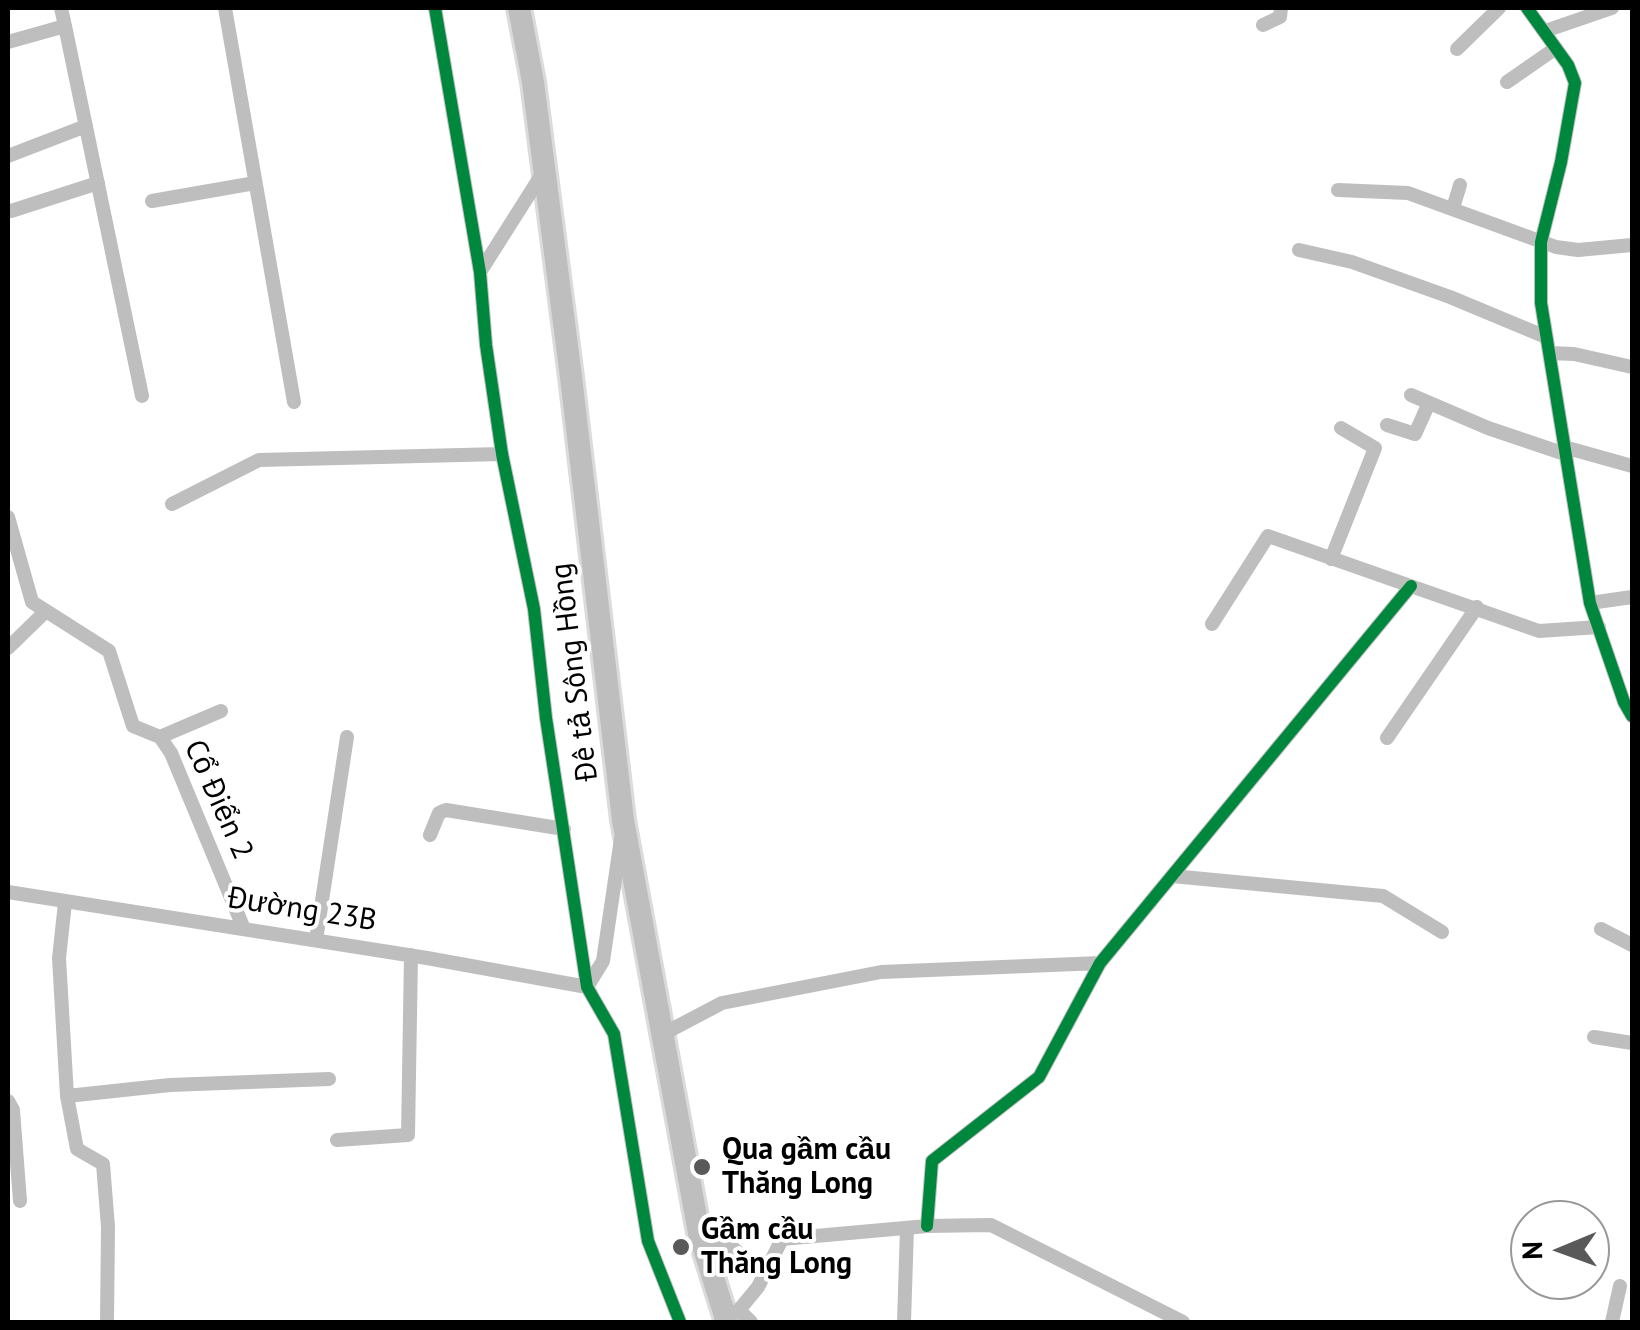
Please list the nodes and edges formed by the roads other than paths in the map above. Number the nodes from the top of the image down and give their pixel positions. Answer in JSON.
{"nodes":[{"id":1,"x":61,"y":8,"type":"edge"},
{"id":2,"x":225,"y":8,"type":"edge"},
{"id":3,"x":436,"y":8,"type":"edge"},
{"id":4,"x":519,"y":8,"type":"edge"},
{"id":5,"x":1281,"y":8,"type":"edge"},
{"id":6,"x":1500,"y":8,"type":"edge"},
{"id":7,"x":1527,"y":8,"type":"edge"},
{"id":8,"x":1612,"y":8,"type":"edge"},
{"id":9,"x":1262,"y":25,"type":"dead end"},
{"id":10,"x":65,"y":26,"type":"junction"},
{"id":11,"x":1545,"y":32,"type":"junction"},
{"id":12,"x":8,"y":42,"type":"edge"},
{"id":13,"x":1556,"y":48,"type":"junction"},
{"id":14,"x":1457,"y":49,"type":"dead end"},
{"id":15,"x":1507,"y":82,"type":"dead end"},
{"id":16,"x":86,"y":126,"type":"junction"},
{"id":17,"x":8,"y":156,"type":"edge"},
{"id":18,"x":544,"y":170,"type":"junction"},
{"id":19,"x":256,"y":183,"type":"junction"},
{"id":20,"x":98,"y":184,"type":"junction"},
{"id":21,"x":1460,"y":185,"type":"dead end"},
{"id":22,"x":1338,"y":190,"type":"dead end"},
{"id":23,"x":152,"y":201,"type":"dead end"},
{"id":24,"x":1454,"y":208,"type":"junction"},
{"id":25,"x":11,"y":211,"type":"dead end"},
{"id":26,"x":1541,"y":242,"type":"junction"},
{"id":27,"x":1632,"y":245,"type":"edge"},
{"id":28,"x":1299,"y":250,"type":"dead end"},
{"id":29,"x":480,"y":272,"type":"junction"},
{"id":30,"x":1546,"y":338,"type":"junction"},
{"id":31,"x":1549,"y":354,"type":"junction"},
{"id":32,"x":1632,"y":367,"type":"edge"},
{"id":33,"x":1411,"y":394,"type":"dead end"},
{"id":34,"x":142,"y":396,"type":"dead end"},
{"id":35,"x":294,"y":402,"type":"dead end"},
{"id":36,"x":1429,"y":402,"type":"junction"},
{"id":37,"x":1388,"y":424,"type":"dead end"},
{"id":38,"x":1341,"y":428,"type":"dead end"},
{"id":39,"x":1565,"y":451,"type":"junction"},
{"id":40,"x":502,"y":454,"type":"junction"},
{"id":41,"x":1632,"y":466,"type":"edge"},
{"id":42,"x":172,"y":504,"type":"dead end"},
{"id":43,"x":9,"y":524,"type":"edge"},
{"id":44,"x":1332,"y":558,"type":"junction"},
{"id":45,"x":1411,"y":586,"type":"junction"},
{"id":46,"x":1632,"y":597,"type":"edge"},
{"id":47,"x":1590,"y":602,"type":"junction"},
{"id":48,"x":1477,"y":608,"type":"junction"},
{"id":49,"x":46,"y":610,"type":"junction"},
{"id":50,"x":1212,"y":624,"type":"dead end"},
{"id":51,"x":1598,"y":627,"type":"junction"},
{"id":52,"x":8,"y":648,"type":"edge"},
{"id":53,"x":221,"y":712,"type":"dead end"},
{"id":54,"x":1632,"y":716,"type":"edge"},
{"id":55,"x":160,"y":737,"type":"junction"},
{"id":56,"x":347,"y":737,"type":"dead end"},
{"id":57,"x":1387,"y":738,"type":"dead end"},
{"id":58,"x":623,"y":820,"type":"junction"},
{"id":59,"x":564,"y":829,"type":"junction"},
{"id":60,"x":430,"y":835,"type":"dead end"},
{"id":61,"x":1172,"y":876,"type":"junction"},
{"id":62,"x":8,"y":892,"type":"edge"},
{"id":63,"x":65,"y":903,"type":"junction"},
{"id":64,"x":1601,"y":929,"type":"dead end"},
{"id":65,"x":244,"y":930,"type":"junction"},
{"id":66,"x":1442,"y":932,"type":"dead end"},
{"id":67,"x":316,"y":940,"type":"junction"},
{"id":68,"x":1632,"y":945,"type":"edge"},
{"id":69,"x":410,"y":955,"type":"junction"},
{"id":70,"x":1100,"y":962,"type":"junction"},
{"id":71,"x":587,"y":987,"type":"junction"},
{"id":72,"x":663,"y":1034,"type":"junction"},
{"id":73,"x":1594,"y":1037,"type":"dead end"},
{"id":74,"x":1632,"y":1044,"type":"edge"},
{"id":75,"x":329,"y":1079,"type":"dead end"},
{"id":76,"x":67,"y":1096,"type":"junction"},
{"id":77,"x":8,"y":1101,"type":"edge"},
{"id":78,"x":337,"y":1140,"type":"dead end"},
{"id":79,"x":20,"y":1201,"type":"dead end"},
{"id":80,"x":927,"y":1226,"type":"junction"},
{"id":81,"x":908,"y":1228,"type":"junction"},
{"id":82,"x":701,"y":1240,"type":"junction"},
{"id":83,"x":764,"y":1275,"type":"junction"},
{"id":84,"x":1620,"y":1286,"type":"dead end"},
{"id":85,"x":727,"y":1318,"type":"edge"},
{"id":86,"x":107,"y":1322,"type":"edge"},
{"id":87,"x":680,"y":1322,"type":"edge"},
{"id":88,"x":751,"y":1322,"type":"edge"},
{"id":89,"x":904,"y":1322,"type":"edge"},
{"id":90,"x":1183,"y":1322,"type":"edge"},
{"id":91,"x":1612,"y":1322,"type":"edge"}],
"edges":[{"from":1,"to":10,"type":"street"},
{"from":2,"to":19,"type":"street"},
{"from":3,"to":29,"type":"street"},
{"from":4,"to":18,"type":"main road","name":"Đê tả Sông Hồng"},
{"from":5,"to":9,"type":"street"},
{"from":6,"to":14,"type":"street"},
{"from":7,"to":11,"type":"street"},
{"from":8,"to":11,"type":"street"},
{"from":10,"to":12,"type":"street"},
{"from":10,"to":16,"type":"street"},
{"from":11,"to":13,"type":"street"},
{"from":13,"to":15,"type":"street"},
{"from":13,"to":26,"type":"street"},
{"from":16,"to":17,"type":"street"},
{"from":16,"to":20,"type":"street"},
{"from":18,"to":29,"type":"street"},
{"from":18,"to":58,"type":"main road","name":"Đê tả Sông Hồng"},
{"from":19,"to":23,"type":"street"},
{"from":19,"to":35,"type":"street"},
{"from":20,"to":25,"type":"street"},
{"from":20,"to":34,"type":"street"},
{"from":21,"to":24,"type":"street"},
{"from":22,"to":24,"type":"street"},
{"from":24,"to":26,"type":"street"},
{"from":26,"to":27,"type":"street"},
{"from":26,"to":30,"type":"street"},
{"from":28,"to":30,"type":"street"},
{"from":29,"to":40,"type":"street"},
{"from":30,"to":31,"type":"street"},
{"from":31,"to":32,"type":"street"},
{"from":31,"to":39,"type":"street"},
{"from":33,"to":36,"type":"street"},
{"from":36,"to":37,"type":"street"},
{"from":36,"to":39,"type":"street"},
{"from":38,"to":44,"type":"street"},
{"from":39,"to":41,"type":"street"},
{"from":39,"to":47,"type":"street"},
{"from":40,"to":42,"type":"street"},
{"from":40,"to":59,"type":"street"},
{"from":43,"to":49,"type":"street","name":"Cổ Điển 2"},
{"from":44,"to":45,"type":"street"},
{"from":44,"to":50,"type":"street"},
{"from":45,"to":48,"type":"street"},
{"from":45,"to":61,"type":"street"},
{"from":46,"to":47,"type":"street"},
{"from":47,"to":51,"type":"street"},
{"from":48,"to":51,"type":"street"},
{"from":48,"to":57,"type":"street"},
{"from":49,"to":52,"type":"street"},
{"from":49,"to":55,"type":"street","name":"Cổ Điển 2"},
{"from":51,"to":54,"type":"street"},
{"from":53,"to":55,"type":"street"},
{"from":55,"to":65,"type":"street","name":"Cổ Điển 2"},
{"from":56,"to":67,"type":"street"},
{"from":58,"to":71,"type":"street"},
{"from":58,"to":72,"type":"main road","name":"Đê tả Sông Hồng"},
{"from":59,"to":60,"type":"street"},
{"from":59,"to":71,"type":"street"},
{"from":61,"to":66,"type":"street"},
{"from":61,"to":70,"type":"street"},
{"from":62,"to":63,"type":"street","name":"Đường 23B"},
{"from":63,"to":65,"type":"street","name":"Đường 23B"},
{"from":63,"to":76,"type":"street"},
{"from":64,"to":68,"type":"street"},
{"from":65,"to":67,"type":"street","name":"Đường 23B"},
{"from":67,"to":69,"type":"street","name":"Đường 23B"},
{"from":69,"to":71,"type":"street","name":"Đường 23B"},
{"from":69,"to":78,"type":"street"},
{"from":70,"to":72,"type":"street"},
{"from":70,"to":80,"type":"street"},
{"from":71,"to":87,"type":"street"},
{"from":72,"to":82,"type":"main road","name":"Đê tả Sông Hồng"},
{"from":73,"to":74,"type":"street"},
{"from":75,"to":76,"type":"street"},
{"from":76,"to":86,"type":"street"},
{"from":77,"to":79,"type":"street"},
{"from":80,"to":81,"type":"street"},
{"from":80,"to":90,"type":"street"},
{"from":81,"to":83,"type":"street"},
{"from":81,"to":89,"type":"street"},
{"from":82,"to":83,"type":"street"},
{"from":82,"to":85,"type":"main road","name":"Đê tả Sông Hồng"},
{"from":83,"to":85,"type":"street"},
{"from":84,"to":91,"type":"street"},
{"from":85,"to":88,"type":"street"}]}
